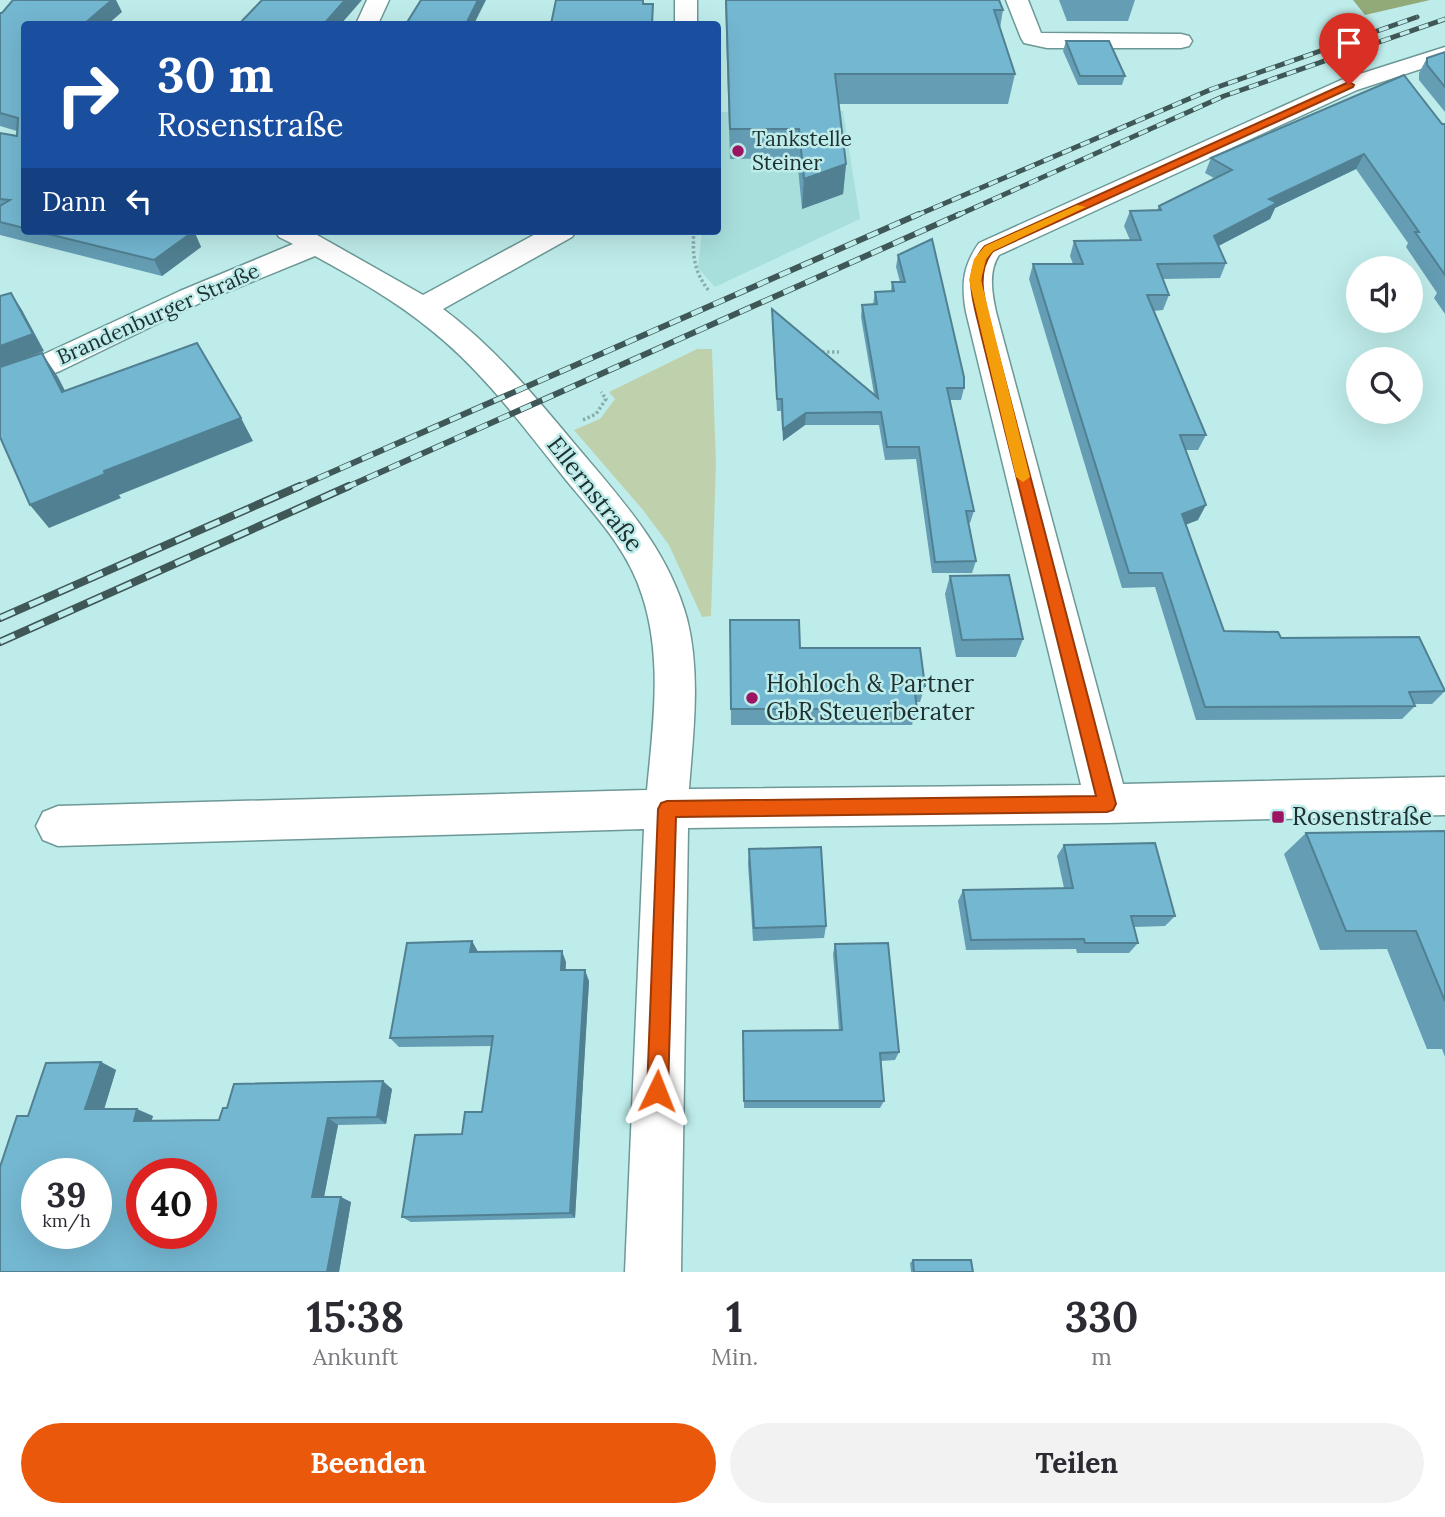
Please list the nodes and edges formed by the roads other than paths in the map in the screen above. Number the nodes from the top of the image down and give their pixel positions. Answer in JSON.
{"nodes":[{"id":1,"x":378,"y":0,"type":"edge"},
{"id":2,"x":687,"y":0,"type":"edge"},
{"id":3,"x":1017,"y":0,"type":"edge"},
{"id":4,"x":368,"y":21,"type":"edge"},
{"id":5,"x":686,"y":21,"type":"edge"},
{"id":6,"x":1181,"y":41,"type":"dead end"},
{"id":7,"x":1445,"y":54,"type":"edge"},
{"id":8,"x":297,"y":235,"type":"edge"},
{"id":9,"x":555,"y":235,"type":"edge"},
{"id":10,"x":316,"y":245,"type":"junction"},
{"id":11,"x":422,"y":308,"type":"junction"},
{"id":12,"x":0,"y":382,"type":"edge"},
{"id":13,"x":1445,"y":796,"type":"edge"},
{"id":14,"x":1107,"y":804,"type":"junction"},
{"id":15,"x":667,"y":809,"type":"junction"},
{"id":16,"x":58,"y":826,"type":"dead end"},
{"id":17,"x":653,"y":1272,"type":"edge"}],
"edges":[{"from":1,"to":4,"type":"street"},
{"from":2,"to":5,"type":"street"},
{"from":3,"to":6,"type":"street"},
{"from":7,"to":14,"type":"street"},
{"from":8,"to":10,"type":"street","name":"Ellernstraße"},
{"from":9,"to":11,"type":"street"},
{"from":10,"to":11,"type":"street","name":"Ellernstraße"},
{"from":10,"to":12,"type":"street","name":"Brandenburger Straße"},
{"from":11,"to":15,"type":"street","name":"Ellernstraße"},
{"from":13,"to":14,"type":"street"},
{"from":14,"to":15,"type":"street"},
{"from":15,"to":16,"type":"street"},
{"from":15,"to":17,"type":"street","name":"Ellernstraße"}]}
